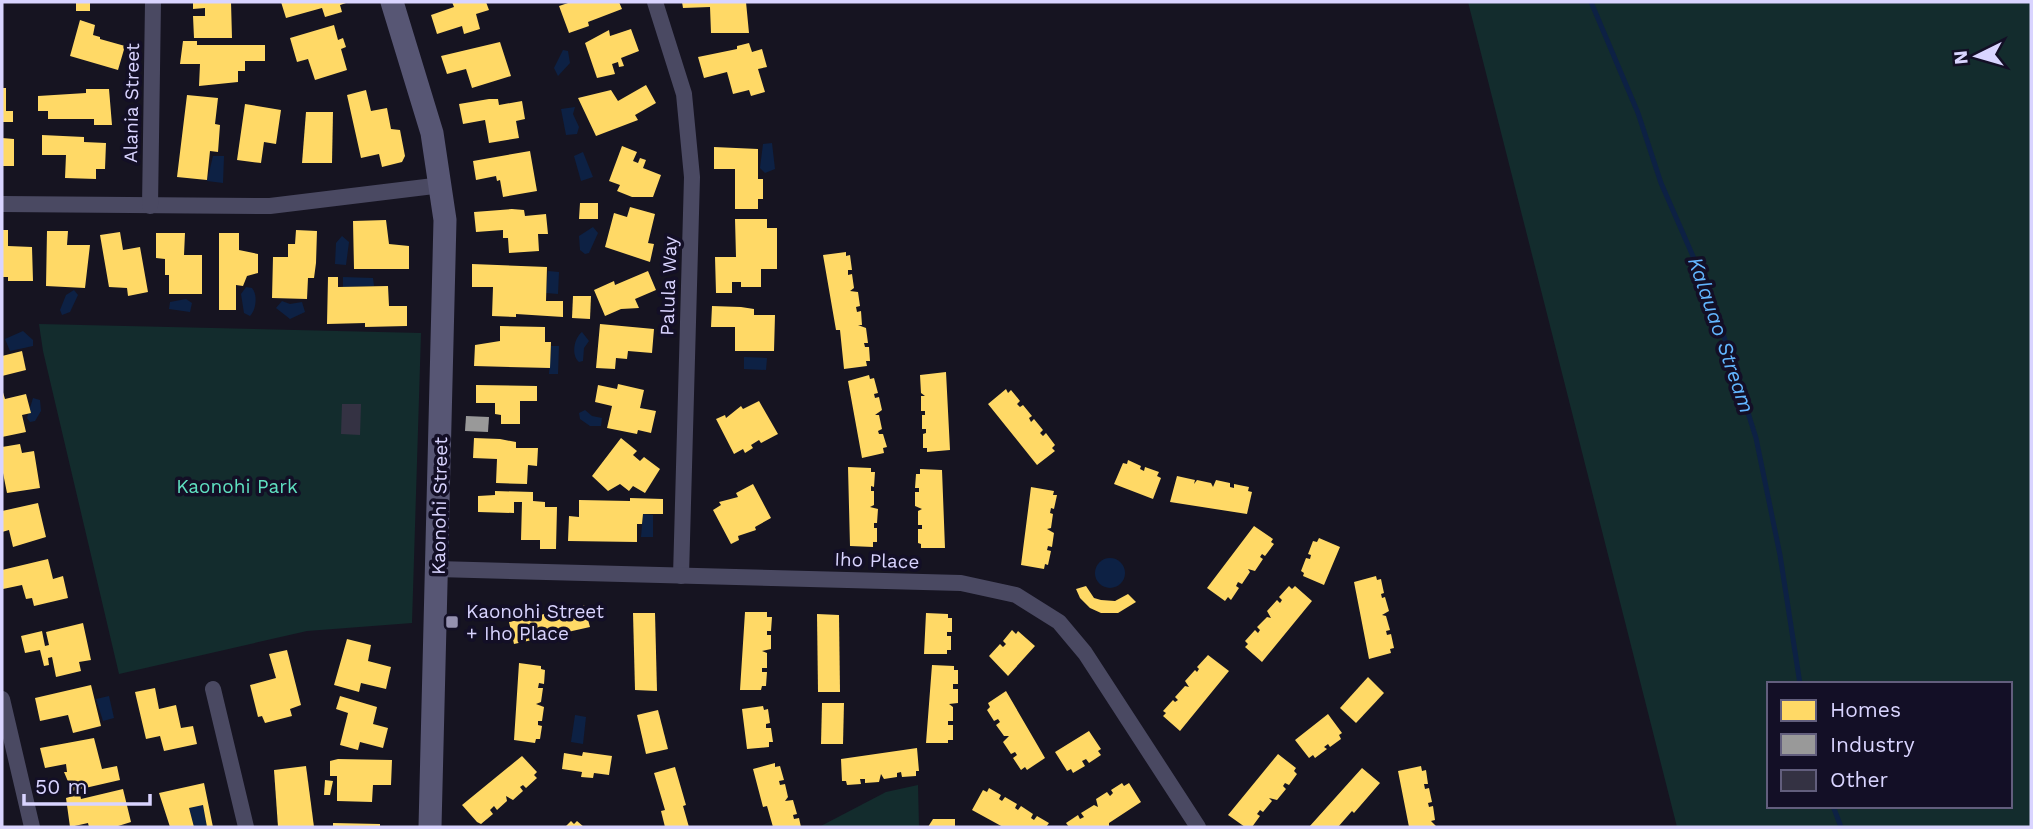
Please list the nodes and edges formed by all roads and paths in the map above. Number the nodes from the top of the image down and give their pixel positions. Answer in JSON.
{"nodes":[{"id":1,"x":153,"y":2,"type":"edge"},
{"id":2,"x":392,"y":2,"type":"edge"},
{"id":3,"x":656,"y":2,"type":"edge"},
{"id":4,"x":442,"y":185,"type":"junction"},
{"id":5,"x":2,"y":204,"type":"edge"},
{"id":6,"x":150,"y":206,"type":"junction"},
{"id":7,"x":437,"y":569,"type":"junction"},
{"id":8,"x":681,"y":576,"type":"junction"},
{"id":9,"x":213,"y":689,"type":"dead end"},
{"id":10,"x":2,"y":699,"type":"edge"},
{"id":11,"x":32,"y":827,"type":"edge"},
{"id":12,"x":246,"y":827,"type":"edge"},
{"id":13,"x":429,"y":827,"type":"edge"},
{"id":14,"x":1198,"y":827,"type":"edge"}],
"edges":[{"from":1,"to":6,"type":"street","name":"Alania Street"},
{"from":2,"to":4,"type":"street","name":"Kaonohi Street"},
{"from":3,"to":8,"type":"street","name":"Palula Way"},
{"from":4,"to":6,"type":"street"},
{"from":4,"to":7,"type":"street","name":"Kaonohi Street"},
{"from":5,"to":6,"type":"street"},
{"from":7,"to":8,"type":"street","name":"Iho Place"},
{"from":7,"to":13,"type":"street","name":"Kaonohi Street"},
{"from":8,"to":14,"type":"street","name":"Iho Place"},
{"from":9,"to":12,"type":"street"},
{"from":10,"to":11,"type":"street"}]}
